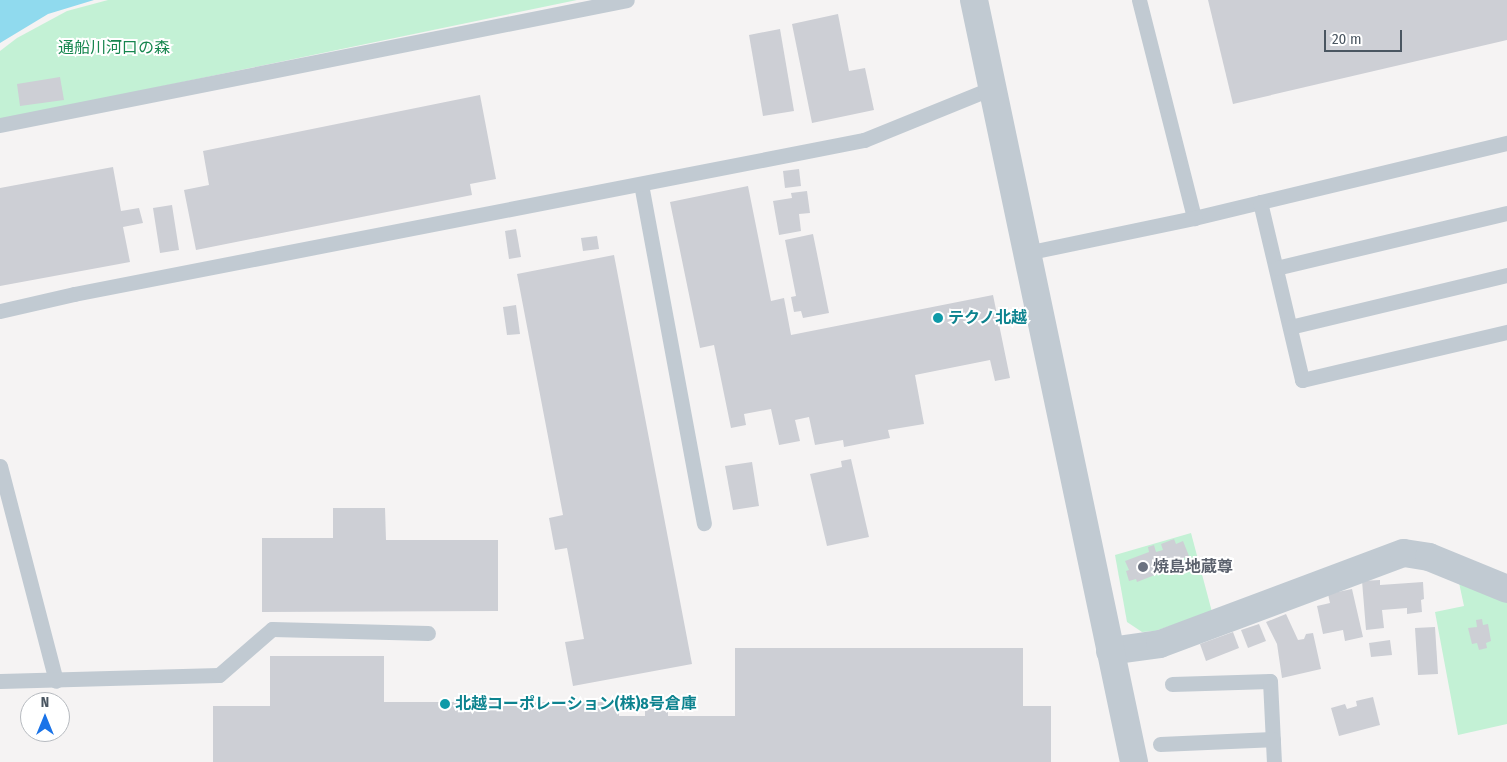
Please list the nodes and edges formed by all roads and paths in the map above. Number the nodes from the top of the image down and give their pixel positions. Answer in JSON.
{"nodes":[{"id":1,"x":627,"y":0,"type":"edge"},
{"id":2,"x":974,"y":0,"type":"edge"},
{"id":3,"x":1139,"y":0,"type":"edge"},
{"id":4,"x":992,"y":88,"type":"junction"},
{"id":5,"x":0,"y":125,"type":"edge"},
{"id":6,"x":1507,"y":143,"type":"edge"},
{"id":7,"x":641,"y":184,"type":"junction"},
{"id":8,"x":1260,"y":202,"type":"junction"},
{"id":9,"x":1507,"y":213,"type":"edge"},
{"id":10,"x":1194,"y":218,"type":"junction"},
{"id":11,"x":1026,"y":253,"type":"junction"},
{"id":12,"x":1276,"y":268,"type":"junction"},
{"id":13,"x":1507,"y":275,"type":"edge"},
{"id":14,"x":0,"y":311,"type":"edge"},
{"id":15,"x":1290,"y":327,"type":"junction"},
{"id":16,"x":1507,"y":332,"type":"edge"},
{"id":17,"x":0,"y":466,"type":"edge"},
{"id":18,"x":704,"y":523,"type":"dead end"},
{"id":19,"x":1507,"y":589,"type":"edge"},
{"id":20,"x":428,"y":633,"type":"dead end"},
{"id":21,"x":1110,"y":651,"type":"junction"},
{"id":22,"x":0,"y":680,"type":"edge"},
{"id":23,"x":56,"y":681,"type":"junction"},
{"id":24,"x":1172,"y":684,"type":"dead end"},
{"id":25,"x":1272,"y":739,"type":"junction"},
{"id":26,"x":1160,"y":744,"type":"dead end"},
{"id":27,"x":1134,"y":762,"type":"edge"},
{"id":28,"x":1274,"y":762,"type":"edge"}],
"edges":[{"from":1,"to":5,"type":"lane"},
{"from":2,"to":4,"type":"street"},
{"from":3,"to":10,"type":"lane"},
{"from":4,"to":7,"type":"lane"},
{"from":4,"to":11,"type":"street"},
{"from":6,"to":8,"type":"lane"},
{"from":7,"to":14,"type":"lane"},
{"from":7,"to":18,"type":"lane"},
{"from":8,"to":10,"type":"lane"},
{"from":8,"to":12,"type":"lane"},
{"from":9,"to":12,"type":"lane"},
{"from":10,"to":11,"type":"lane"},
{"from":11,"to":21,"type":"street"},
{"from":12,"to":15,"type":"lane"},
{"from":13,"to":15,"type":"lane"},
{"from":15,"to":16,"type":"lane"},
{"from":17,"to":23,"type":"lane"},
{"from":19,"to":21,"type":"street"},
{"from":20,"to":23,"type":"lane"},
{"from":21,"to":27,"type":"street"},
{"from":22,"to":23,"type":"lane"},
{"from":24,"to":25,"type":"lane"},
{"from":25,"to":26,"type":"lane"},
{"from":25,"to":28,"type":"lane"}]}
